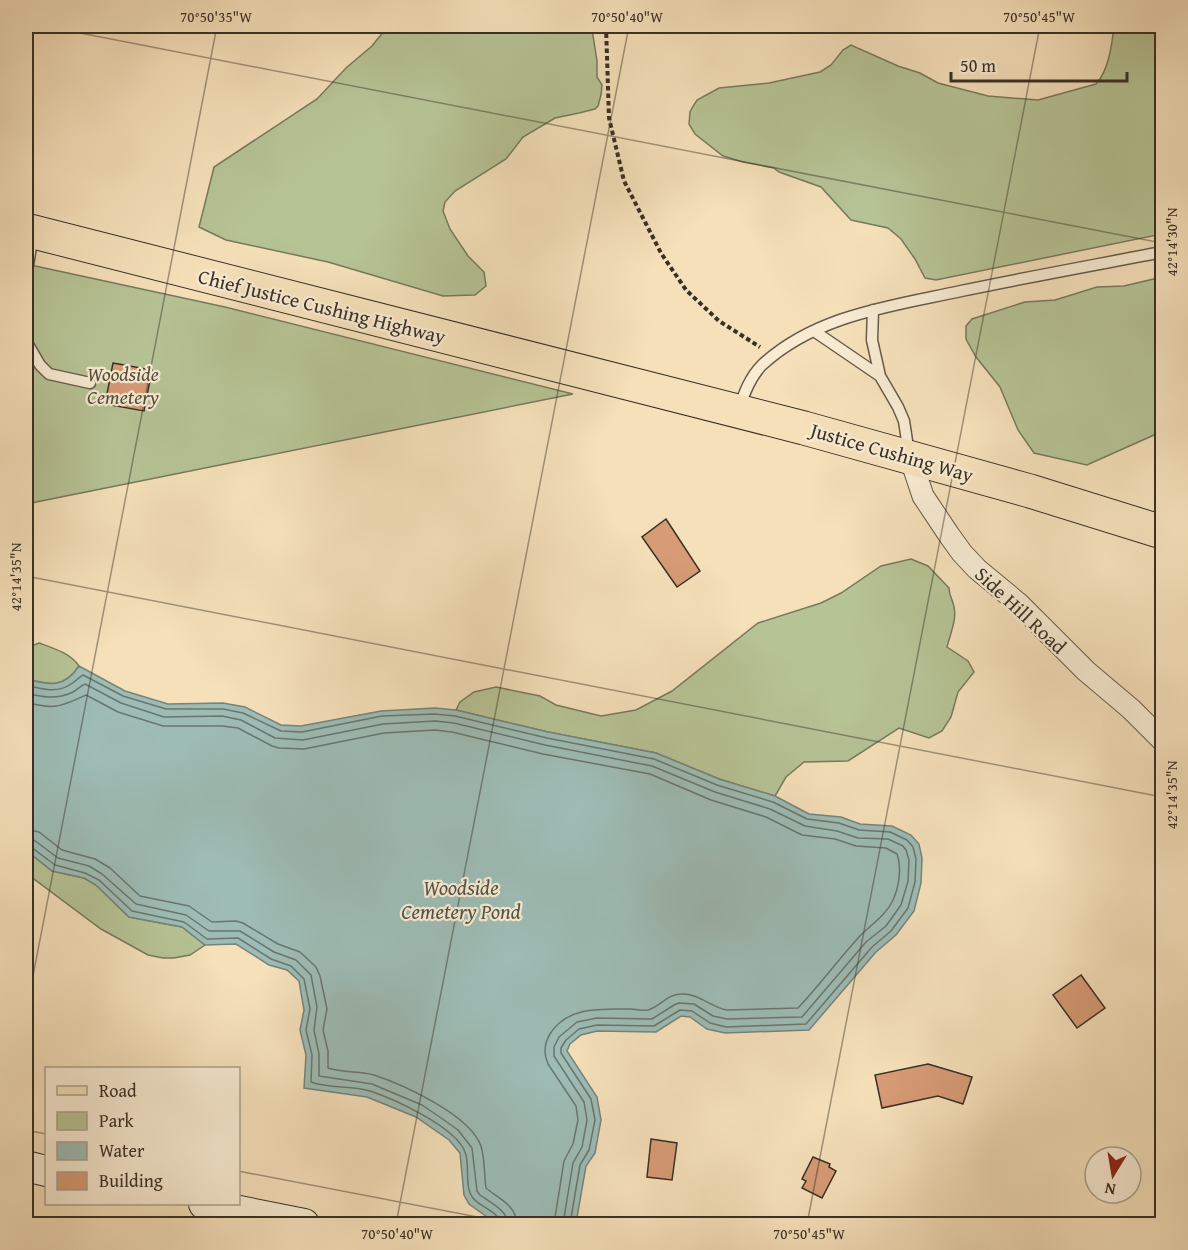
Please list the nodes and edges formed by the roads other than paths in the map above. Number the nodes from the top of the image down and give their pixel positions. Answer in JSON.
{"nodes":[{"id":1,"x":29,"y":231,"type":"edge"},
{"id":2,"x":1162,"y":252,"type":"edge"},
{"id":3,"x":26,"y":277,"type":"edge"},
{"id":4,"x":873,"y":310,"type":"junction"},
{"id":5,"x":814,"y":331,"type":"junction"},
{"id":6,"x":26,"y":341,"type":"edge"},
{"id":7,"x":880,"y":376,"type":"junction"},
{"id":8,"x":619,"y":381,"type":"joint"},
{"id":9,"x":90,"y":383,"type":"dead end"},
{"id":10,"x":738,"y":411,"type":"junction"},
{"id":11,"x":910,"y":457,"type":"junction"},
{"id":12,"x":1162,"y":531,"type":"edge"},
{"id":13,"x":1162,"y":740,"type":"edge"},
{"id":14,"x":26,"y":1166,"type":"edge"},
{"id":15,"x":45,"y":1171,"type":"edge"},
{"id":16,"x":214,"y":1205,"type":"edge"},
{"id":17,"x":304,"y":1224,"type":"edge"}],
"edges":[{"from":1,"to":3,"type":"lane"},
{"from":1,"to":8,"type":"main road","name":"Chief Justice Cushing Highway"},
{"from":2,"to":4,"type":"lane"},
{"from":4,"to":5,"type":"lane"},
{"from":4,"to":7,"type":"lane"},
{"from":5,"to":7,"type":"lane"},
{"from":5,"to":10,"type":"lane"},
{"from":6,"to":9,"type":"lane"},
{"from":7,"to":11,"type":"lane"},
{"from":8,"to":10,"type":"main road","name":"Justice Cushing Way"},
{"from":10,"to":11,"type":"main road","name":"Justice Cushing Way"},
{"from":11,"to":12,"type":"main road","name":"Justice Cushing Way"},
{"from":11,"to":13,"type":"street","name":"Side Hill Road"},
{"from":14,"to":15,"type":"main road"},
{"from":16,"to":17,"type":"main road"}]}
